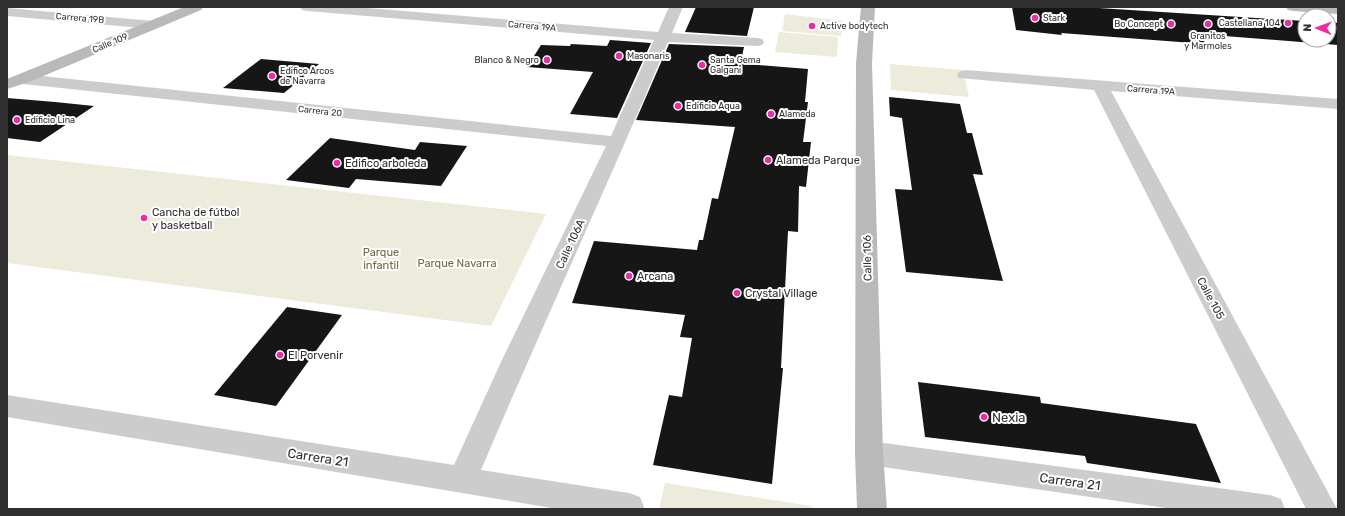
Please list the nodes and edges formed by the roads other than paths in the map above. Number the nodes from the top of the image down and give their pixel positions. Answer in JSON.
{"nodes":[{"id":1,"x":50,"y":7,"type":"edge"},
{"id":2,"x":196,"y":7,"type":"edge"},
{"id":3,"x":307,"y":7,"type":"edge"},
{"id":4,"x":676,"y":7,"type":"edge"},
{"id":5,"x":868,"y":7,"type":"edge"},
{"id":6,"x":1293,"y":7,"type":"edge"},
{"id":7,"x":1338,"y":10,"type":"edge"},
{"id":8,"x":7,"y":12,"type":"edge"},
{"id":9,"x":35,"y":14,"type":"junction"},
{"id":10,"x":153,"y":25,"type":"junction"},
{"id":11,"x":664,"y":37,"type":"junction"},
{"id":12,"x":757,"y":42,"type":"dead end"},
{"id":13,"x":965,"y":75,"type":"dead end"},
{"id":14,"x":23,"y":79,"type":"junction"},
{"id":15,"x":7,"y":84,"type":"edge"},
{"id":16,"x":1100,"y":86,"type":"junction"},
{"id":17,"x":7,"y":94,"type":"edge"},
{"id":18,"x":1338,"y":104,"type":"edge"},
{"id":19,"x":618,"y":142,"type":"junction"},
{"id":20,"x":7,"y":406,"type":"edge"},
{"id":21,"x":869,"y":453,"type":"junction"},
{"id":22,"x":462,"y":480,"type":"junction"},
{"id":23,"x":629,"y":507,"type":"dead end"},
{"id":24,"x":872,"y":509,"type":"edge"},
{"id":25,"x":1270,"y":509,"type":"edge"},
{"id":26,"x":1322,"y":509,"type":"edge"}],
"edges":[{"from":1,"to":9,"type":"street"},
{"from":2,"to":10,"type":"main road","name":"Calle 109"},
{"from":3,"to":11,"type":"street","name":"Carrera 19A"},
{"from":4,"to":11,"type":"street","name":"Calle 106A"},
{"from":5,"to":21,"type":"main road","name":"Calle 106"},
{"from":6,"to":7,"type":"main road"},
{"from":8,"to":9,"type":"street","name":"Carrera 19B"},
{"from":9,"to":10,"type":"street","name":"Carrera 19B"},
{"from":10,"to":14,"type":"main road","name":"Calle 109"},
{"from":11,"to":12,"type":"street","name":"Carrera 19A"},
{"from":11,"to":19,"type":"street","name":"Calle 106A"},
{"from":13,"to":16,"type":"street","name":"Carrera 19A"},
{"from":14,"to":15,"type":"main road","name":"Calle 109"},
{"from":14,"to":17,"type":"main road","name":"Calle 109"},
{"from":14,"to":19,"type":"street","name":"Carrera 20"},
{"from":16,"to":18,"type":"street","name":"Carrera 19A"},
{"from":16,"to":26,"type":"street","name":"Calle 105"},
{"from":19,"to":22,"type":"street","name":"Calle 106A"},
{"from":20,"to":22,"type":"street","name":"Carrera 21"},
{"from":21,"to":24,"type":"main road","name":"Calle 106"},
{"from":21,"to":25,"type":"street","name":"Carrera 21"},
{"from":22,"to":23,"type":"street","name":"Carrera 21"}]}
